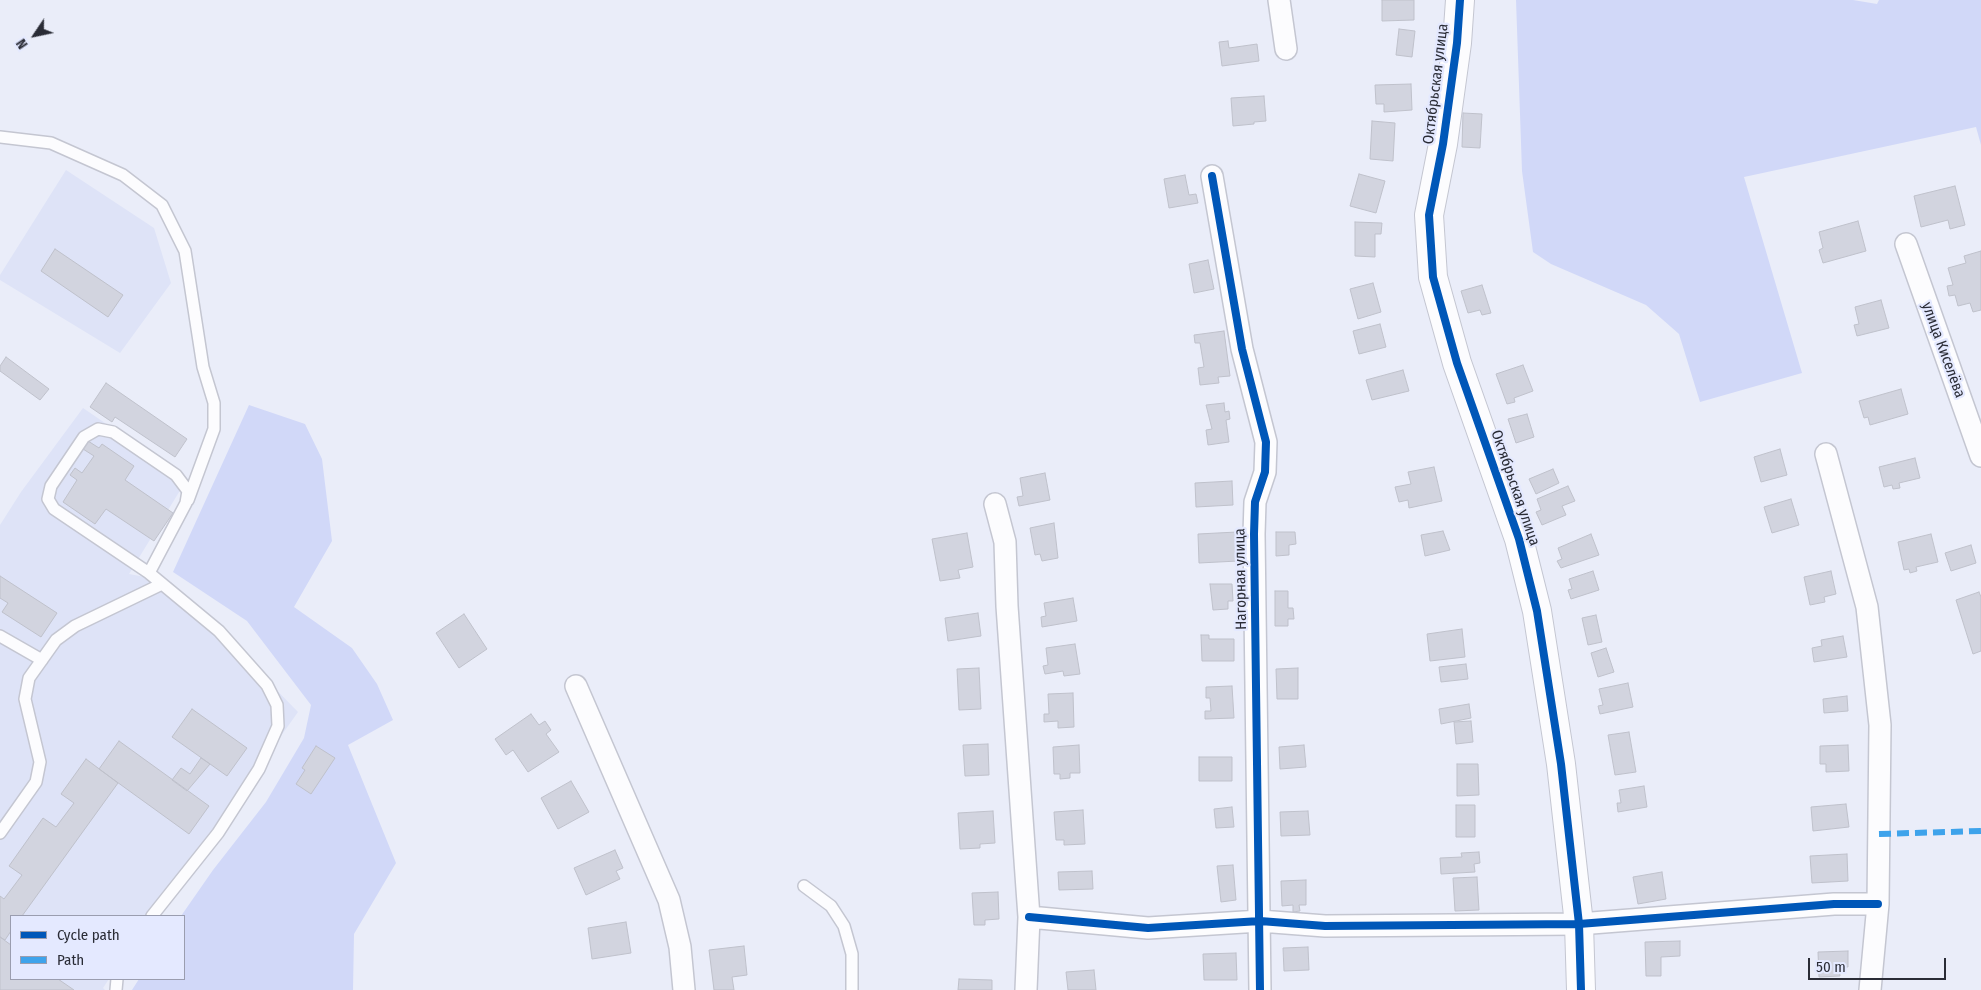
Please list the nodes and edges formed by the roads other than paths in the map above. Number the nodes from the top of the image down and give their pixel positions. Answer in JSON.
{"nodes":[{"id":1,"x":1279,"y":0,"type":"edge"},
{"id":2,"x":1460,"y":0,"type":"edge"},
{"id":3,"x":1286,"y":49,"type":"dead end"},
{"id":4,"x":0,"y":137,"type":"edge"},
{"id":5,"x":1212,"y":176,"type":"dead end"},
{"id":6,"x":1906,"y":244,"type":"dead end"},
{"id":7,"x":1826,"y":454,"type":"dead end"},
{"id":8,"x":1981,"y":456,"type":"edge"},
{"id":9,"x":186,"y":503,"type":"junction"},
{"id":10,"x":995,"y":504,"type":"dead end"},
{"id":11,"x":149,"y":573,"type":"junction"},
{"id":12,"x":162,"y":584,"type":"junction"},
{"id":13,"x":0,"y":636,"type":"edge"},
{"id":14,"x":42,"y":660,"type":"junction"},
{"id":15,"x":576,"y":686,"type":"dead end"},
{"id":16,"x":0,"y":833,"type":"edge"},
{"id":17,"x":804,"y":886,"type":"dead end"},
{"id":18,"x":1878,"y":904,"type":"junction"},
{"id":19,"x":153,"y":915,"type":"edge"},
{"id":20,"x":1029,"y":917,"type":"junction"},
{"id":21,"x":1260,"y":921,"type":"junction"},
{"id":22,"x":1579,"y":924,"type":"junction"},
{"id":23,"x":684,"y":990,"type":"edge"},
{"id":24,"x":852,"y":990,"type":"edge"},
{"id":25,"x":1026,"y":990,"type":"edge"},
{"id":26,"x":1260,"y":990,"type":"edge"},
{"id":27,"x":1581,"y":990,"type":"edge"},
{"id":28,"x":1870,"y":990,"type":"edge"}],
"edges":[{"from":1,"to":3,"type":"street"},
{"from":2,"to":22,"type":"street","name":"Октябрьская улица"},
{"from":4,"to":9,"type":"lane"},
{"from":5,"to":21,"type":"street","name":"Нагорная улица"},
{"from":6,"to":8,"type":"street","name":"улица Киселёва"},
{"from":7,"to":18,"type":"street"},
{"from":9,"to":11,"type":"lane"},
{"from":9,"to":11,"type":"lane"},
{"from":10,"to":20,"type":"street"},
{"from":11,"to":12,"type":"lane"},
{"from":12,"to":14,"type":"lane"},
{"from":12,"to":19,"type":"lane"},
{"from":13,"to":14,"type":"lane"},
{"from":14,"to":16,"type":"lane"},
{"from":15,"to":23,"type":"street"},
{"from":17,"to":24,"type":"lane"},
{"from":18,"to":22,"type":"street"},
{"from":18,"to":28,"type":"street"},
{"from":20,"to":21,"type":"street"},
{"from":20,"to":25,"type":"street"},
{"from":21,"to":22,"type":"street"},
{"from":21,"to":26,"type":"street","name":"Нагорная улица"},
{"from":22,"to":27,"type":"street","name":"Октябрьская улица"}]}
